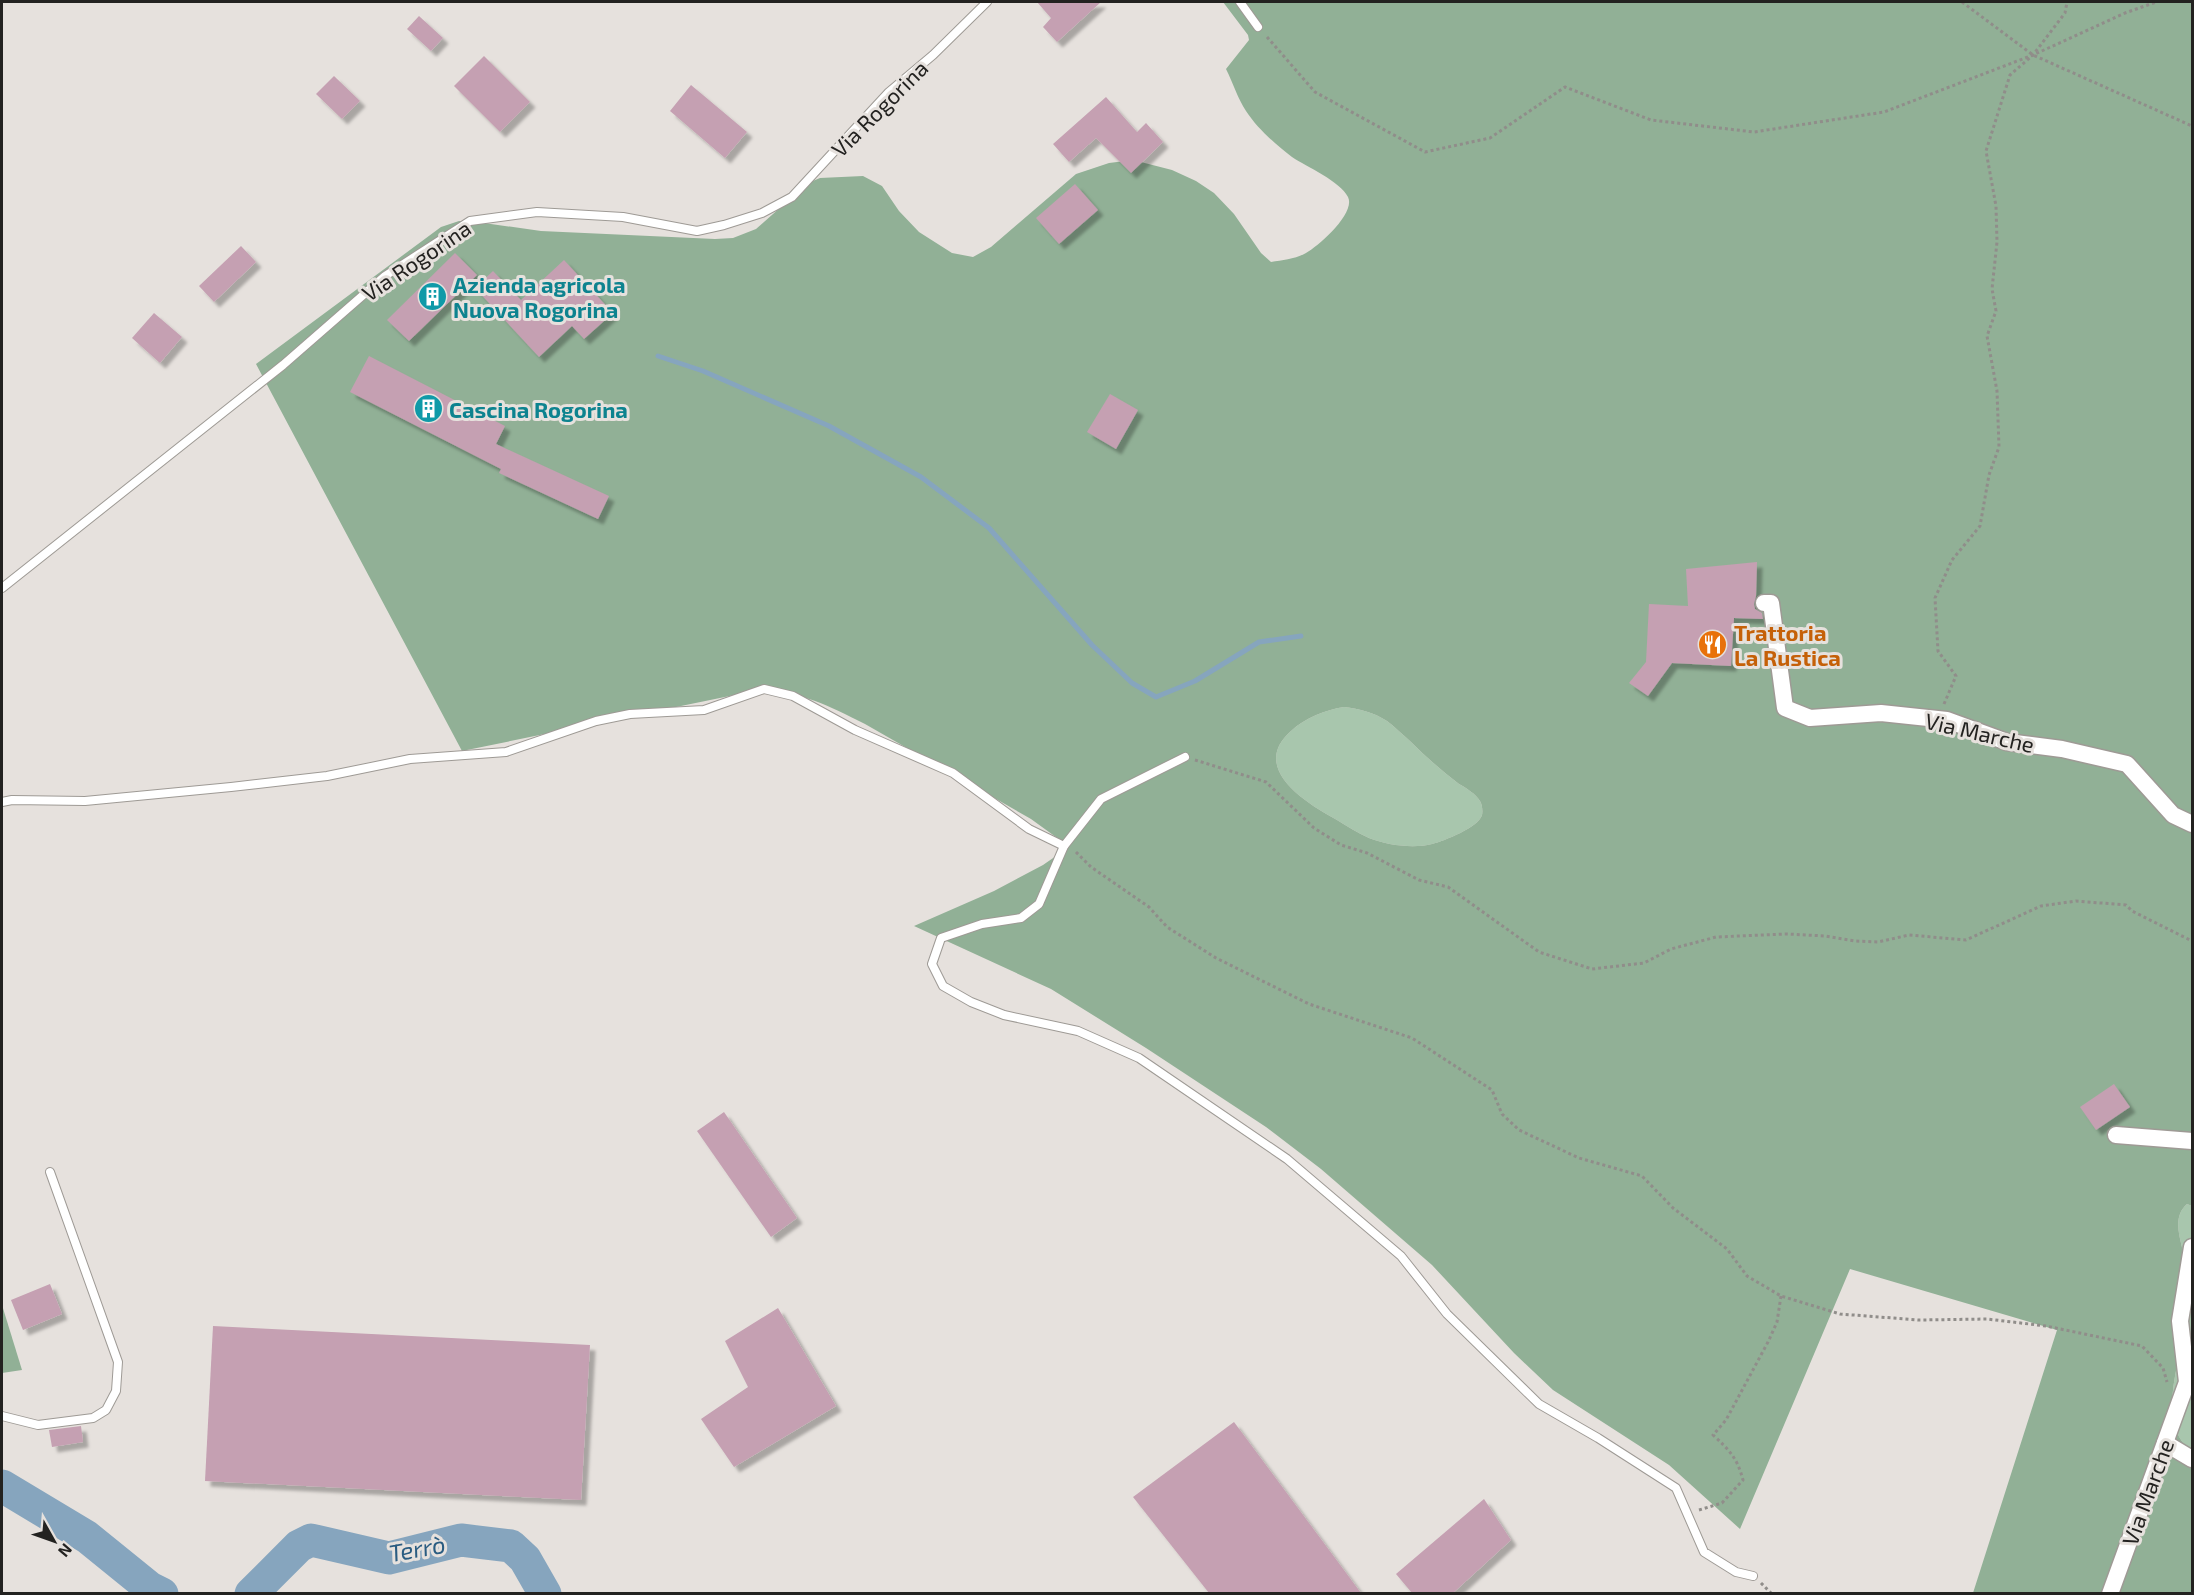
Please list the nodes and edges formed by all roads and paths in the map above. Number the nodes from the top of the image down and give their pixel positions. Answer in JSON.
{"nodes":[{"id":1,"x":987,"y":2,"type":"edge"},
{"id":2,"x":1240,"y":2,"type":"edge"},
{"id":3,"x":1962,"y":2,"type":"edge"},
{"id":4,"x":2067,"y":2,"type":"edge"},
{"id":5,"x":2156,"y":2,"type":"edge"},
{"id":6,"x":1258,"y":27,"type":"joint"},
{"id":7,"x":2033,"y":55,"type":"junction"},
{"id":8,"x":2193,"y":126,"type":"edge"},
{"id":9,"x":2,"y":588,"type":"edge"},
{"id":10,"x":1764,"y":603,"type":"dead end"},
{"id":11,"x":1947,"y":720,"type":"junction"},
{"id":12,"x":1185,"y":757,"type":"joint"},
{"id":13,"x":2,"y":802,"type":"edge"},
{"id":14,"x":2193,"y":824,"type":"edge"},
{"id":15,"x":1064,"y":846,"type":"junction"},
{"id":16,"x":2193,"y":941,"type":"edge"},
{"id":17,"x":2116,"y":1135,"type":"dead end"},
{"id":18,"x":2193,"y":1141,"type":"edge"},
{"id":19,"x":50,"y":1172,"type":"dead end"},
{"id":20,"x":2193,"y":1247,"type":"edge"},
{"id":21,"x":1781,"y":1296,"type":"junction"},
{"id":22,"x":2176,"y":1412,"type":"junction"},
{"id":23,"x":2,"y":1416,"type":"edge"},
{"id":24,"x":2165,"y":1443,"type":"junction"},
{"id":25,"x":2193,"y":1459,"type":"edge"},
{"id":26,"x":1697,"y":1511,"type":"dead end"},
{"id":27,"x":1753,"y":1576,"type":"dead end"},
{"id":28,"x":2110,"y":1593,"type":"edge"}],
"edges":[{"from":1,"to":9,"type":"lane","name":"Via Rogorina"},
{"from":2,"to":6,"type":"lane"},
{"from":3,"to":7,"type":"path"},
{"from":4,"to":7,"type":"path"},
{"from":5,"to":7,"type":"path"},
{"from":6,"to":7,"type":"path"},
{"from":7,"to":8,"type":"path"},
{"from":7,"to":11,"type":"path"},
{"from":10,"to":11,"type":"street","name":"Via Marche"},
{"from":11,"to":14,"type":"street","name":"Via Marche"},
{"from":12,"to":15,"type":"lane"},
{"from":12,"to":16,"type":"path"},
{"from":13,"to":15,"type":"lane"},
{"from":15,"to":21,"type":"path"},
{"from":15,"to":27,"type":"lane"},
{"from":17,"to":18,"type":"street"},
{"from":19,"to":23,"type":"lane"},
{"from":20,"to":22,"type":"street","name":"Via Marche"},
{"from":21,"to":22,"type":"path"},
{"from":21,"to":26,"type":"path"},
{"from":22,"to":24,"type":"street","name":"Via Marche"},
{"from":24,"to":25,"type":"street"},
{"from":24,"to":28,"type":"street","name":"Via Marche"}]}
